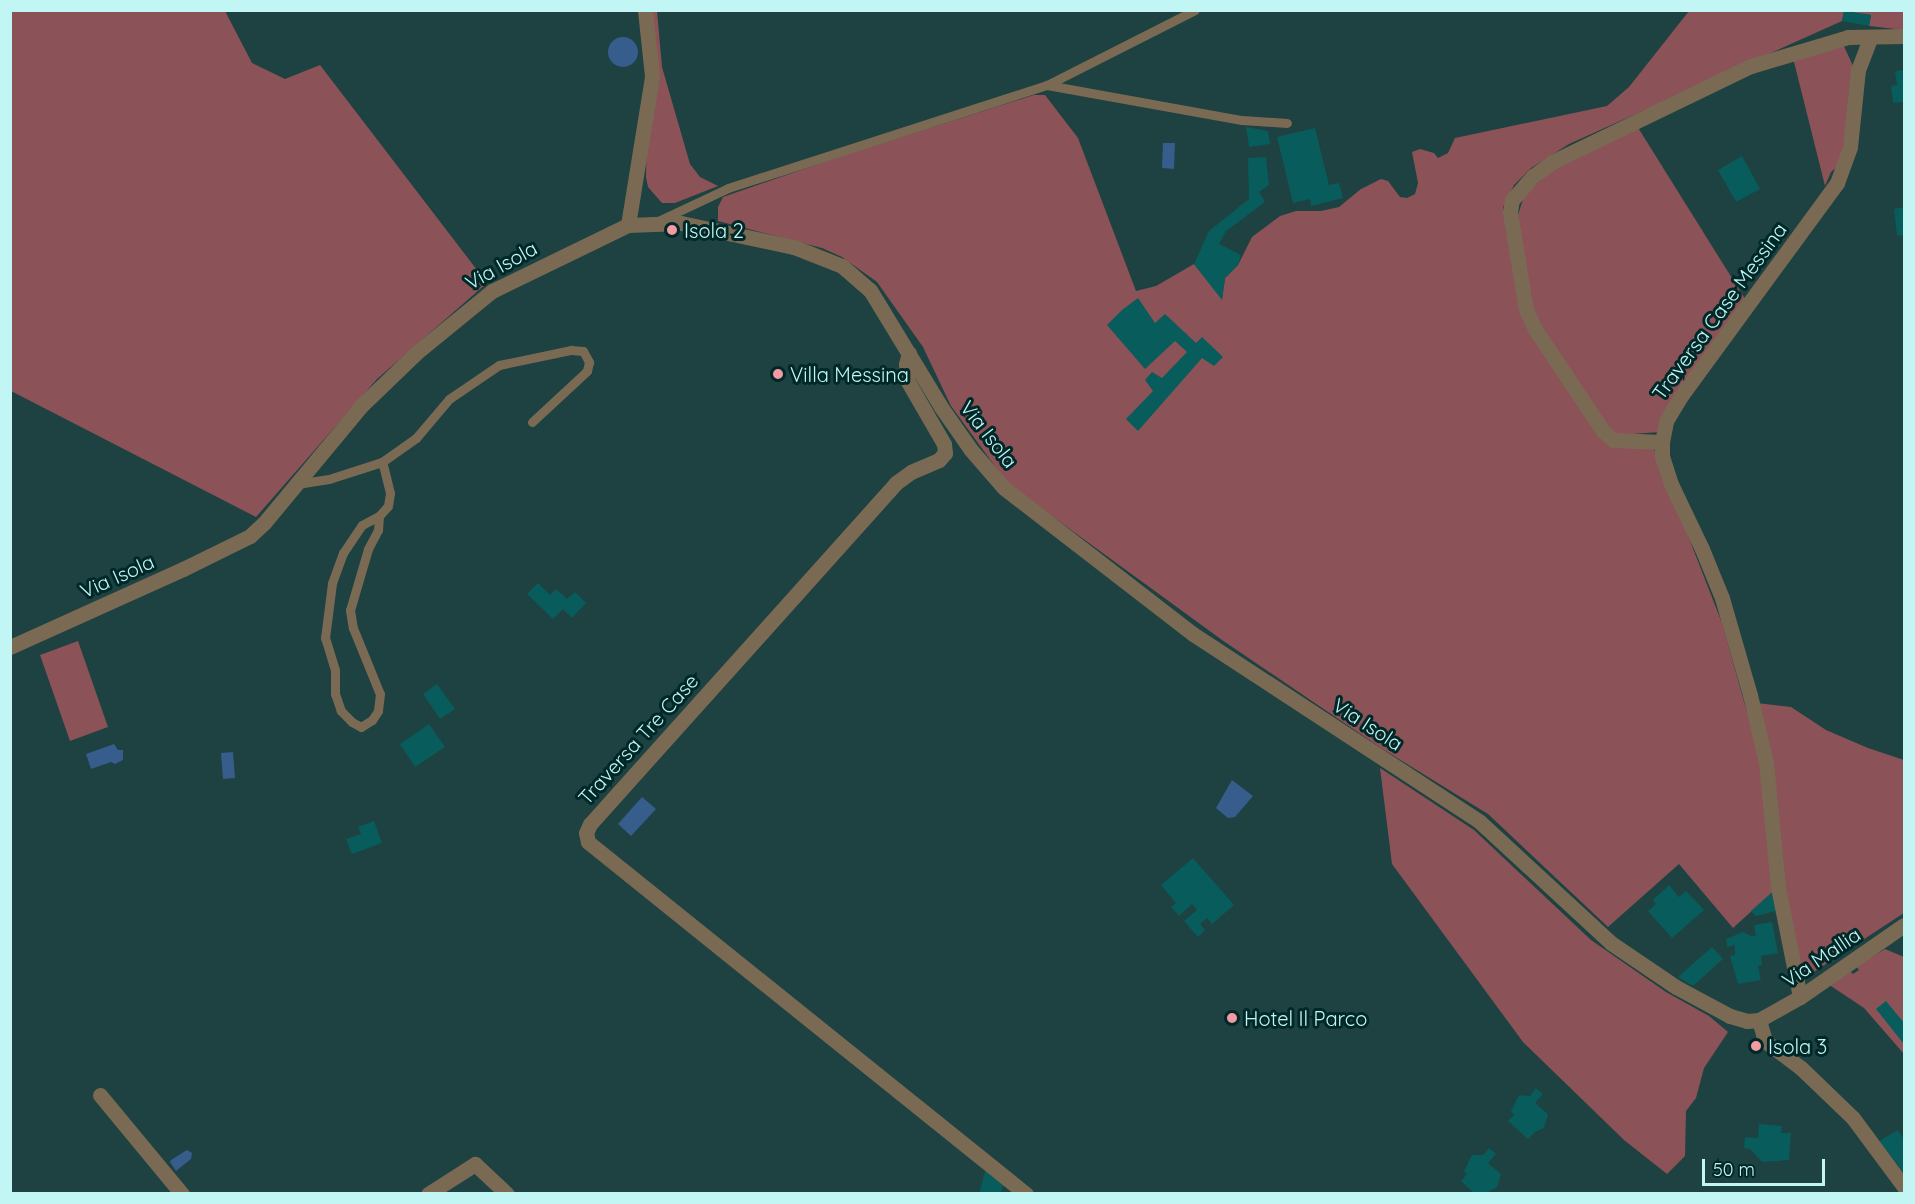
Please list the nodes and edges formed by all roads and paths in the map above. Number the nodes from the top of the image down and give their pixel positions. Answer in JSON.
{"nodes":[{"id":1,"x":645,"y":10,"type":"edge"},
{"id":2,"x":1195,"y":10,"type":"edge"},
{"id":3,"x":1905,"y":36,"type":"edge"},
{"id":4,"x":1870,"y":38,"type":"junction"},
{"id":5,"x":1047,"y":85,"type":"junction"},
{"id":6,"x":1287,"y":123,"type":"dead end"},
{"id":7,"x":656,"y":222,"type":"junction"},
{"id":8,"x":628,"y":225,"type":"junction"},
{"id":9,"x":909,"y":352,"type":"junction"},
{"id":10,"x":532,"y":422,"type":"dead end"},
{"id":11,"x":1662,"y":442,"type":"junction"},
{"id":12,"x":382,"y":462,"type":"junction"},
{"id":13,"x":297,"y":484,"type":"junction"},
{"id":14,"x":379,"y":516,"type":"junction"},
{"id":15,"x":10,"y":647,"type":"edge"},
{"id":16,"x":1905,"y":925,"type":"edge"},
{"id":17,"x":1800,"y":997,"type":"junction"},
{"id":18,"x":1760,"y":1020,"type":"junction"},
{"id":19,"x":100,"y":1095,"type":"dead end"},
{"id":20,"x":1905,"y":1186,"type":"edge"},
{"id":21,"x":182,"y":1194,"type":"edge"},
{"id":22,"x":428,"y":1194,"type":"edge"},
{"id":23,"x":507,"y":1194,"type":"edge"},
{"id":24,"x":1026,"y":1194,"type":"edge"}],
"edges":[{"from":1,"to":8,"type":"street"},
{"from":2,"to":5,"type":"lane"},
{"from":3,"to":4,"type":"street"},
{"from":4,"to":11,"type":"street","name":"Traversa Case Messina"},
{"from":4,"to":11,"type":"street"},
{"from":5,"to":6,"type":"lane"},
{"from":5,"to":7,"type":"lane"},
{"from":7,"to":8,"type":"street","name":"Via Isola"},
{"from":7,"to":9,"type":"street","name":"Via Isola"},
{"from":8,"to":13,"type":"street","name":"Via Isola"},
{"from":9,"to":18,"type":"street","name":"Via Isola"},
{"from":9,"to":24,"type":"street","name":"Traversa Tre Case"},
{"from":10,"to":12,"type":"lane"},
{"from":11,"to":17,"type":"street","name":"Traversa Case Messina"},
{"from":12,"to":13,"type":"lane"},
{"from":12,"to":14,"type":"lane"},
{"from":13,"to":15,"type":"street","name":"Via Isola"},
{"from":14,"to":14,"type":"lane"},
{"from":16,"to":17,"type":"street","name":"Via Mallia"},
{"from":17,"to":18,"type":"street","name":"Via Mallia"},
{"from":18,"to":20,"type":"street"},
{"from":19,"to":21,"type":"street"},
{"from":22,"to":23,"type":"street"}]}
